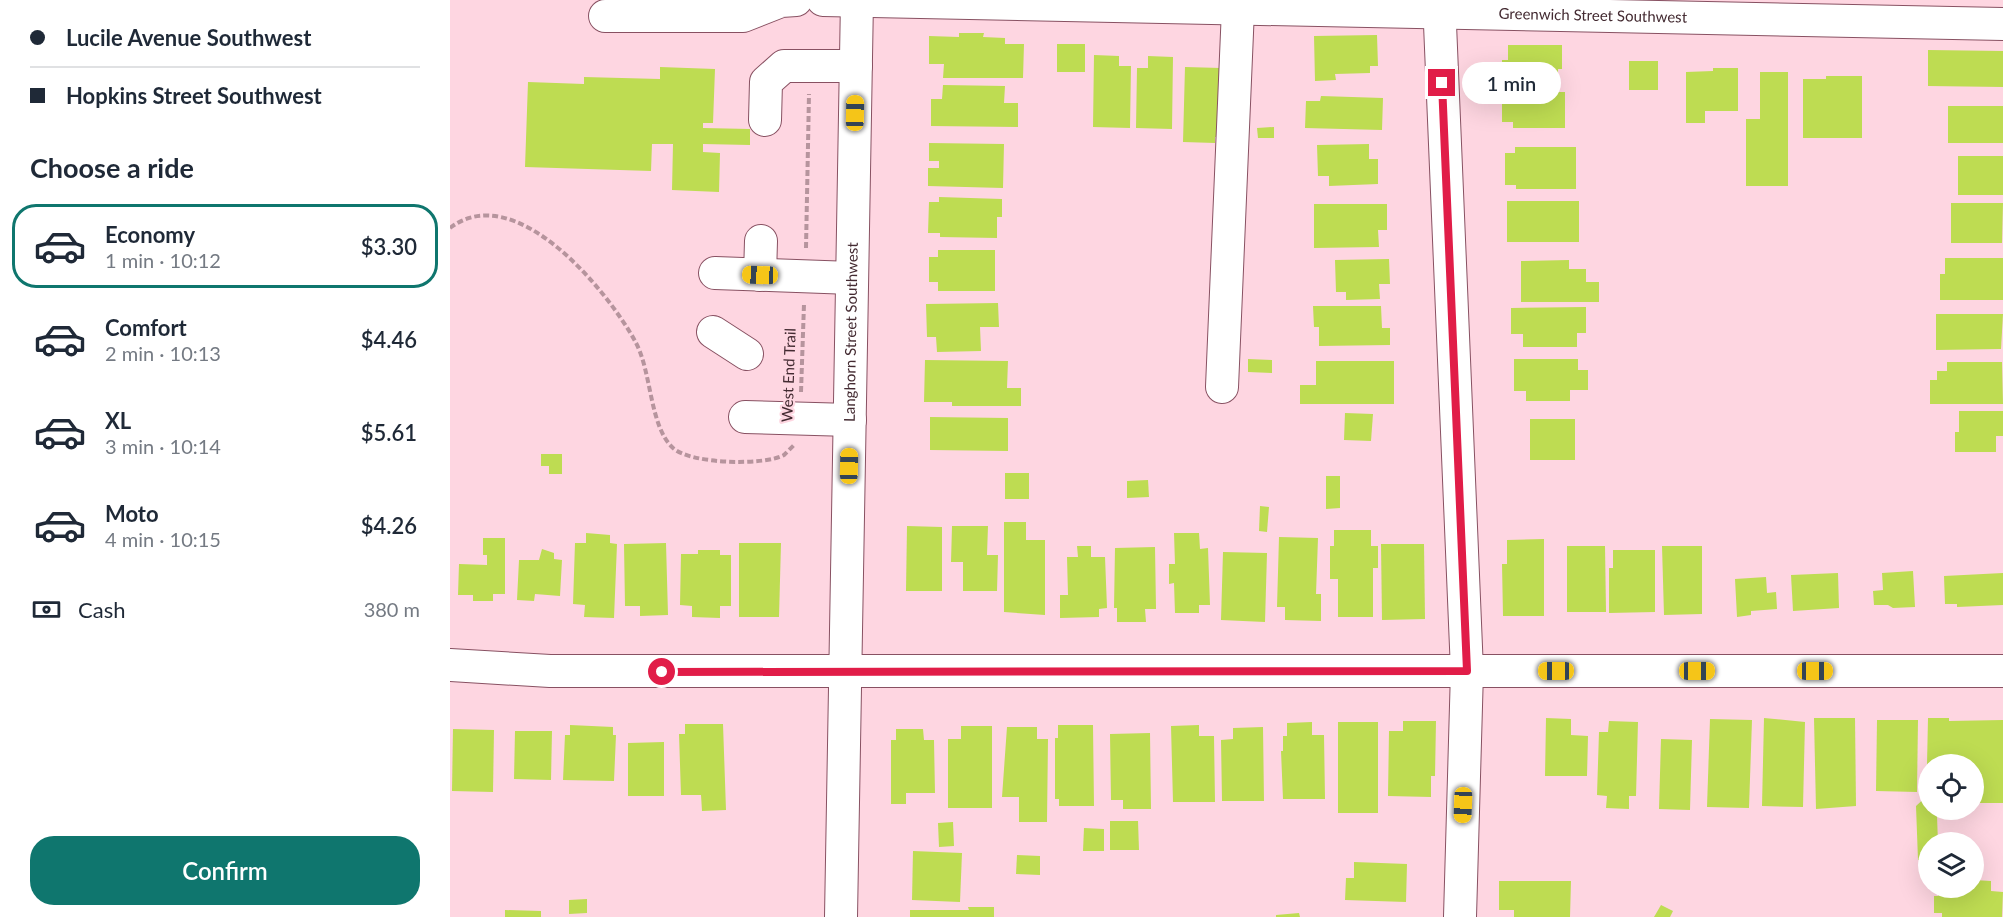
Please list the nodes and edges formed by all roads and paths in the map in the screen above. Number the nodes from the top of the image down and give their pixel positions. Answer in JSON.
{"nodes":[{"id":1,"x":796,"y":0,"type":"edge"},
{"id":2,"x":823,"y":0,"type":"edge"},
{"id":3,"x":857,"y":1,"type":"edge"},
{"id":4,"x":1439,"y":6,"type":"edge"},
{"id":5,"x":1238,"y":9,"type":"junction"},
{"id":6,"x":1840,"y":10,"type":"edge"},
{"id":7,"x":605,"y":16,"type":"dead end"},
{"id":8,"x":2003,"y":24,"type":"edge"},
{"id":9,"x":809,"y":66,"type":"junction"},
{"id":10,"x":856,"y":66,"type":"junction"},
{"id":11,"x":765,"y":120,"type":"dead end"},
{"id":12,"x":450,"y":228,"type":"edge"},
{"id":13,"x":761,"y":241,"type":"dead end"},
{"id":14,"x":715,"y":273,"type":"dead end"},
{"id":15,"x":760,"y":275,"type":"junction"},
{"id":16,"x":805,"y":276,"type":"junction"},
{"id":17,"x":852,"y":278,"type":"junction"},
{"id":18,"x":712,"y":332,"type":"dead end"},
{"id":19,"x":747,"y":354,"type":"dead end"},
{"id":20,"x":1222,"y":387,"type":"dead end"},
{"id":21,"x":745,"y":417,"type":"dead end"},
{"id":22,"x":800,"y":420,"type":"junction"},
{"id":23,"x":850,"y":420,"type":"junction"},
{"id":24,"x":450,"y":665,"type":"edge"},
{"id":25,"x":1467,"y":671,"type":"junction"},
{"id":26,"x":2003,"y":671,"type":"edge"},
{"id":27,"x":846,"y":672,"type":"junction"},
{"id":28,"x":841,"y":917,"type":"edge"},
{"id":29,"x":1460,"y":917,"type":"edge"}],
"edges":[{"from":1,"to":7,"type":"street"},
{"from":2,"to":3,"type":"street","name":"Greenwich Street Southwest"},
{"from":3,"to":5,"type":"street","name":"Greenwich Street Southwest"},
{"from":3,"to":10,"type":"street","name":"Langhorn Street Southwest"},
{"from":4,"to":5,"type":"street","name":"Greenwich Street Southwest"},
{"from":4,"to":6,"type":"street","name":"Greenwich Street Southwest"},
{"from":4,"to":25,"type":"street"},
{"from":5,"to":20,"type":"street"},
{"from":6,"to":8,"type":"street","name":"Greenwich Street Southwest"},
{"from":9,"to":10,"type":"street"},
{"from":9,"to":11,"type":"street"},
{"from":9,"to":16,"type":"path","name":"West End Trail"},
{"from":10,"to":17,"type":"street","name":"Langhorn Street Southwest"},
{"from":12,"to":22,"type":"path","name":"West End Trail"},
{"from":13,"to":15,"type":"street"},
{"from":14,"to":15,"type":"street"},
{"from":15,"to":16,"type":"street"},
{"from":16,"to":17,"type":"street"},
{"from":16,"to":22,"type":"path","name":"West End Trail"},
{"from":17,"to":23,"type":"street","name":"Langhorn Street Southwest"},
{"from":18,"to":19,"type":"street"},
{"from":21,"to":22,"type":"street"},
{"from":22,"to":23,"type":"street"},
{"from":23,"to":27,"type":"street","name":"Langhorn Street Southwest"},
{"from":24,"to":27,"type":"street"},
{"from":25,"to":26,"type":"street"},
{"from":25,"to":27,"type":"street"},
{"from":25,"to":29,"type":"street"},
{"from":27,"to":28,"type":"street","name":"Langhorn Street Southwest"}]}
